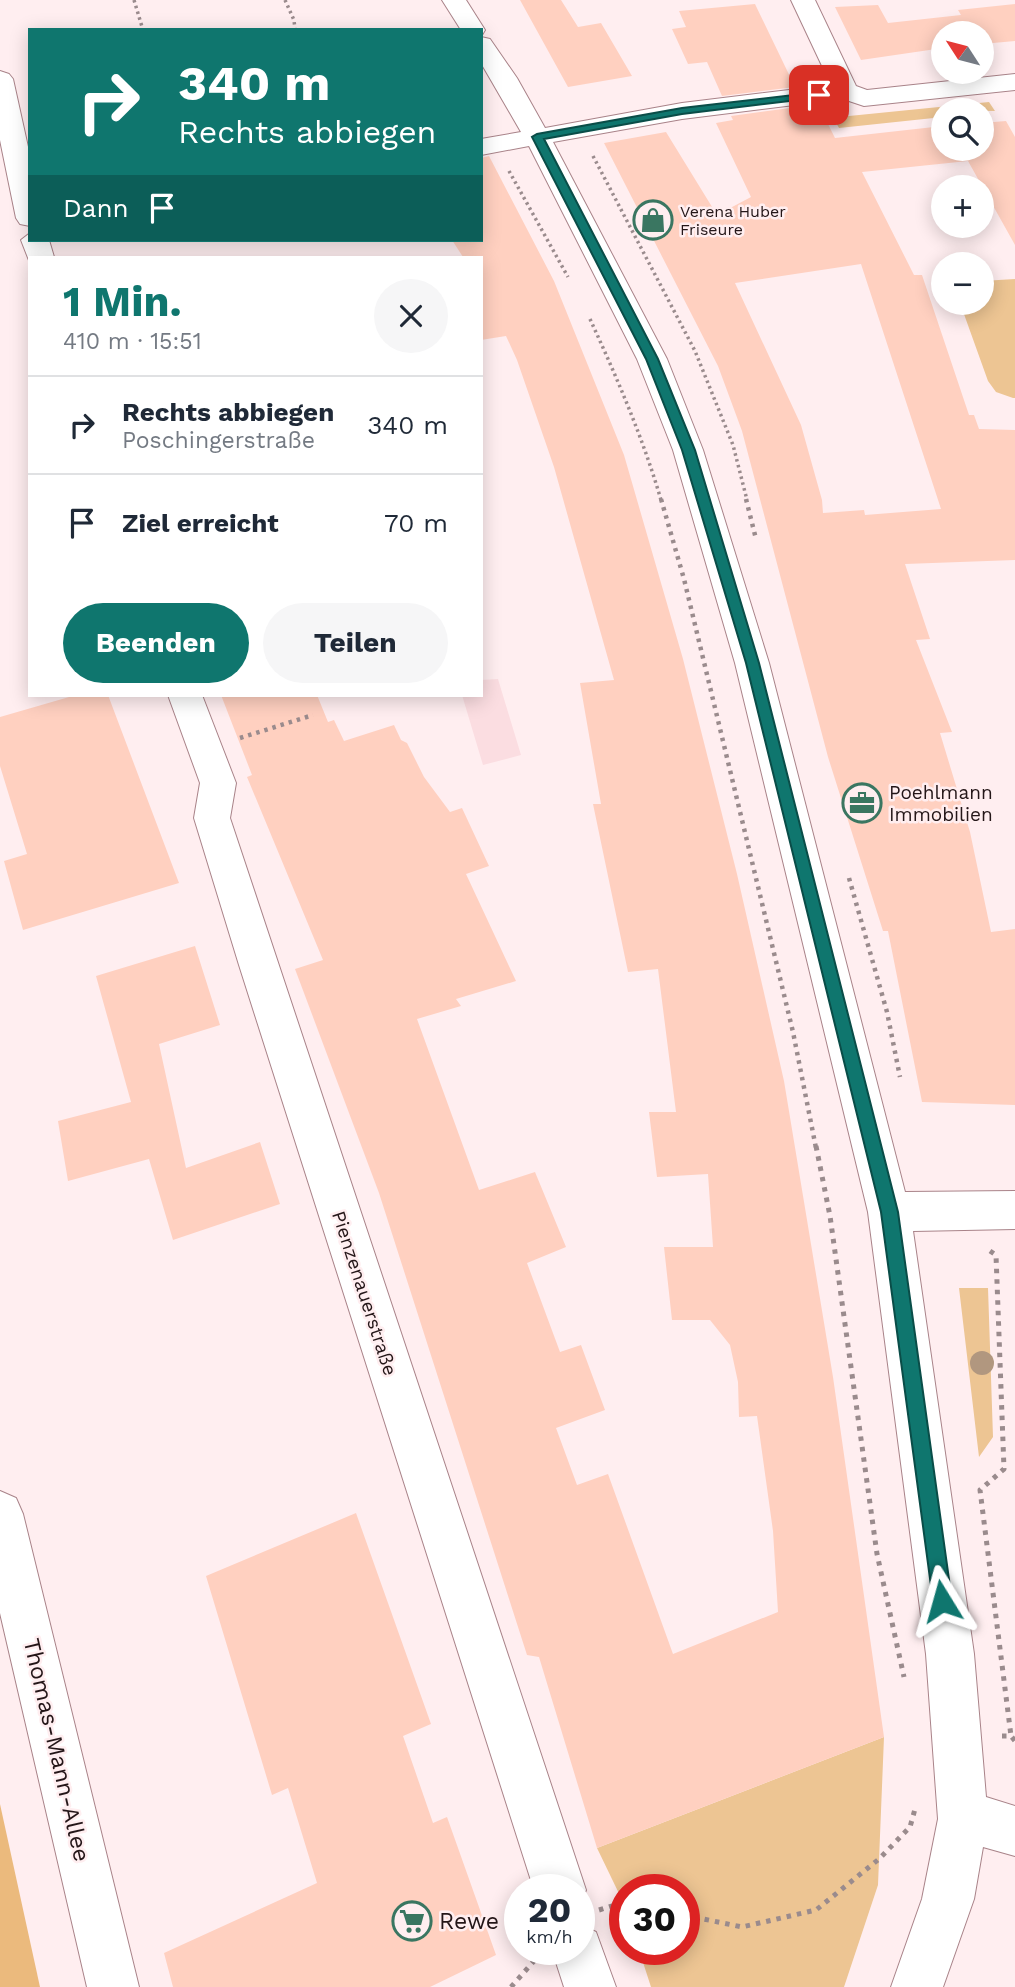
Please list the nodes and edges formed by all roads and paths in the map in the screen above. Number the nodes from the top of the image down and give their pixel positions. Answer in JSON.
{"nodes":[{"id":1,"x":134,"y":0,"type":"edge"},
{"id":2,"x":285,"y":0,"type":"edge"},
{"id":3,"x":454,"y":0,"type":"edge"},
{"id":4,"x":803,"y":0,"type":"edge"},
{"id":5,"x":142,"y":28,"type":"edge"},
{"id":6,"x":296,"y":28,"type":"edge"},
{"id":7,"x":471,"y":28,"type":"edge"},
{"id":8,"x":483,"y":47,"type":"edge"},
{"id":9,"x":0,"y":79,"type":"edge"},
{"id":10,"x":1015,"y":82,"type":"edge"},
{"id":11,"x":846,"y":91,"type":"junction"},
{"id":12,"x":537,"y":137,"type":"junction"},
{"id":13,"x":488,"y":146,"type":"edge"},
{"id":14,"x":28,"y":208,"type":"edge"},
{"id":15,"x":0,"y":214,"type":"edge"},
{"id":16,"x":28,"y":217,"type":"edge"},
{"id":17,"x":573,"y":284,"type":"dead end"},
{"id":18,"x":584,"y":307,"type":"dead end"},
{"id":19,"x":186,"y":697,"type":"edge"},
{"id":20,"x":313,"y":715,"type":"dead end"},
{"id":21,"x":205,"y":748,"type":"junction"},
{"id":22,"x":1015,"y":1210,"type":"edge"},
{"id":23,"x":889,"y":1212,"type":"junction"},
{"id":24,"x":0,"y":1514,"type":"edge"},
{"id":25,"x":900,"y":1660,"type":"dead end"},
{"id":26,"x":916,"y":1804,"type":"dead end"},
{"id":27,"x":963,"y":1819,"type":"junction"},
{"id":28,"x":1015,"y":1831,"type":"edge"},
{"id":29,"x":555,"y":1874,"type":"edge"},
{"id":30,"x":700,"y":1918,"type":"edge"},
{"id":31,"x":542,"y":1965,"type":"edge"},
{"id":32,"x":568,"y":1965,"type":"edge"},
{"id":33,"x":113,"y":1987,"type":"edge"},
{"id":34,"x":511,"y":1987,"type":"edge"},
{"id":35,"x":590,"y":1987,"type":"edge"},
{"id":36,"x":917,"y":1987,"type":"edge"}],
"edges":[{"from":1,"to":5,"type":"path"},
{"from":2,"to":6,"type":"path"},
{"from":3,"to":7,"type":"street"},
{"from":4,"to":11,"type":"street"},
{"from":8,"to":12,"type":"street"},
{"from":9,"to":14,"type":"street"},
{"from":10,"to":11,"type":"street"},
{"from":11,"to":12,"type":"street"},
{"from":12,"to":13,"type":"street"},
{"from":12,"to":23,"type":"street"},
{"from":13,"to":17,"type":"path"},
{"from":15,"to":16,"type":"street"},
{"from":18,"to":25,"type":"path"},
{"from":19,"to":21,"type":"street","name":"Pienzenauerstraße"},
{"from":20,"to":21,"type":"path"},
{"from":21,"to":29,"type":"street","name":"Pienzenauerstraße"},
{"from":22,"to":23,"type":"street"},
{"from":23,"to":27,"type":"street"},
{"from":24,"to":33,"type":"street","name":"Thomas-Mann-Allee"},
{"from":26,"to":30,"type":"path"},
{"from":27,"to":28,"type":"street"},
{"from":27,"to":36,"type":"street"},
{"from":31,"to":34,"type":"path"},
{"from":32,"to":35,"type":"street"}]}
